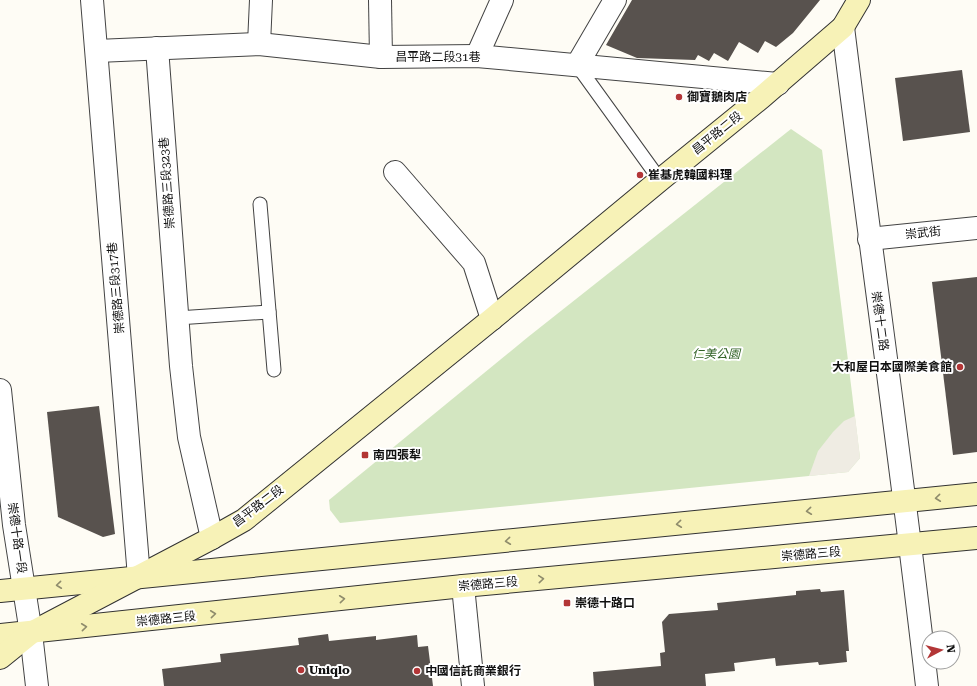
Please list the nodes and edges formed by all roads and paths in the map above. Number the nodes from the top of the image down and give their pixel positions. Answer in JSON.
{"nodes":[{"id":1,"x":92,"y":0,"type":"edge"},
{"id":2,"x":261,"y":0,"type":"edge"},
{"id":3,"x":380,"y":0,"type":"edge"},
{"id":4,"x":502,"y":0,"type":"edge"},
{"id":5,"x":616,"y":0,"type":"edge"},
{"id":6,"x":859,"y":0,"type":"edge"},
{"id":7,"x":843,"y":27,"type":"junction"},
{"id":8,"x":259,"y":44,"type":"junction"},
{"id":9,"x":157,"y":48,"type":"junction"},
{"id":10,"x":97,"y":50,"type":"junction"},
{"id":11,"x":477,"y":56,"type":"junction"},
{"id":12,"x":381,"y":57,"type":"junction"},
{"id":13,"x":577,"y":65,"type":"junction"},
{"id":14,"x":778,"y":84,"type":"junction"},
{"id":15,"x":395,"y":172,"type":"dead end"},
{"id":16,"x":660,"y":180,"type":"junction"},
{"id":17,"x":260,"y":204,"type":"dead end"},
{"id":18,"x":977,"y":228,"type":"edge"},
{"id":19,"x":869,"y":239,"type":"junction"},
{"id":20,"x":269,"y":312,"type":"junction"},
{"id":21,"x":177,"y":318,"type":"junction"},
{"id":22,"x":492,"y":319,"type":"junction"},
{"id":23,"x":274,"y":370,"type":"dead end"},
{"id":24,"x":0,"y":390,"type":"edge"},
{"id":25,"x":977,"y":494,"type":"edge"},
{"id":26,"x":905,"y":502,"type":"junction"},
{"id":27,"x":212,"y":538,"type":"junction"},
{"id":28,"x":977,"y":538,"type":"edge"},
{"id":29,"x":911,"y":544,"type":"junction"},
{"id":30,"x":139,"y":577,"type":"junction"},
{"id":31,"x":463,"y":586,"type":"junction"},
{"id":32,"x":24,"y":589,"type":"junction"},
{"id":33,"x":0,"y":591,"type":"edge"},
{"id":34,"x":31,"y":633,"type":"junction"},
{"id":35,"x":0,"y":635,"type":"edge"},
{"id":36,"x":0,"y":658,"type":"edge"},
{"id":37,"x":37,"y":686,"type":"edge"},
{"id":38,"x":473,"y":686,"type":"edge"},
{"id":39,"x":928,"y":686,"type":"edge"}],
"edges":[{"from":1,"to":10,"type":"street","name":"崇德路三段317巷"},
{"from":2,"to":8,"type":"street"},
{"from":3,"to":12,"type":"street"},
{"from":4,"to":11,"type":"street"},
{"from":5,"to":13,"type":"street"},
{"from":6,"to":7,"type":"main road","name":"昌平路二段"},
{"from":7,"to":14,"type":"main road","name":"昌平路二段"},
{"from":7,"to":19,"type":"street","name":"崇德十二路"},
{"from":8,"to":9,"type":"street","name":"昌平路二段31巷"},
{"from":8,"to":12,"type":"street","name":"昌平路二段31巷"},
{"from":9,"to":10,"type":"street","name":"昌平路二段31巷"},
{"from":9,"to":21,"type":"street","name":"崇德路三段323巷"},
{"from":10,"to":30,"type":"street","name":"崇德路三段317巷"},
{"from":11,"to":12,"type":"street","name":"昌平路二段31巷"},
{"from":11,"to":13,"type":"street","name":"昌平路二段31巷"},
{"from":13,"to":14,"type":"street","name":"昌平路二段31巷"},
{"from":13,"to":16,"type":"lane"},
{"from":14,"to":16,"type":"main road","name":"昌平路二段"},
{"from":15,"to":22,"type":"street"},
{"from":16,"to":22,"type":"main road","name":"昌平路二段"},
{"from":17,"to":20,"type":"lane"},
{"from":18,"to":19,"type":"street","name":"崇武街"},
{"from":19,"to":26,"type":"street","name":"崇德十二路"},
{"from":20,"to":21,"type":"lane"},
{"from":20,"to":23,"type":"lane"},
{"from":21,"to":27,"type":"street","name":"崇德路三段323巷"},
{"from":22,"to":27,"type":"main road","name":"昌平路二段"},
{"from":24,"to":32,"type":"street","name":"崇德十路一段"},
{"from":25,"to":26,"type":"main road","one_way":true},
{"from":26,"to":29,"type":"street","name":"崇德十二路"},
{"from":26,"to":30,"type":"main road","one_way":true},
{"from":27,"to":30,"type":"main road","name":"昌平路二段"},
{"from":28,"to":29,"type":"main road","name":"崇德路三段"},
{"from":31,"to":29,"type":"main road","name":"崇德路三段","one_way":true},
{"from":29,"to":39,"type":"street","name":"崇德十二路"},
{"from":30,"to":32,"type":"main road","one_way":true},
{"from":30,"to":34,"type":"main road","name":"昌平路二段"},
{"from":34,"to":31,"type":"main road","name":"崇德路三段","one_way":true},
{"from":31,"to":38,"type":"street"},
{"from":32,"to":33,"type":"main road"},
{"from":32,"to":34,"type":"street","name":"崇德十路一段"},
{"from":34,"to":35,"type":"main road","name":"崇德路三段"},
{"from":34,"to":36,"type":"main road","name":"昌平路二段"},
{"from":34,"to":37,"type":"street","name":"崇德十路一段"}]}
